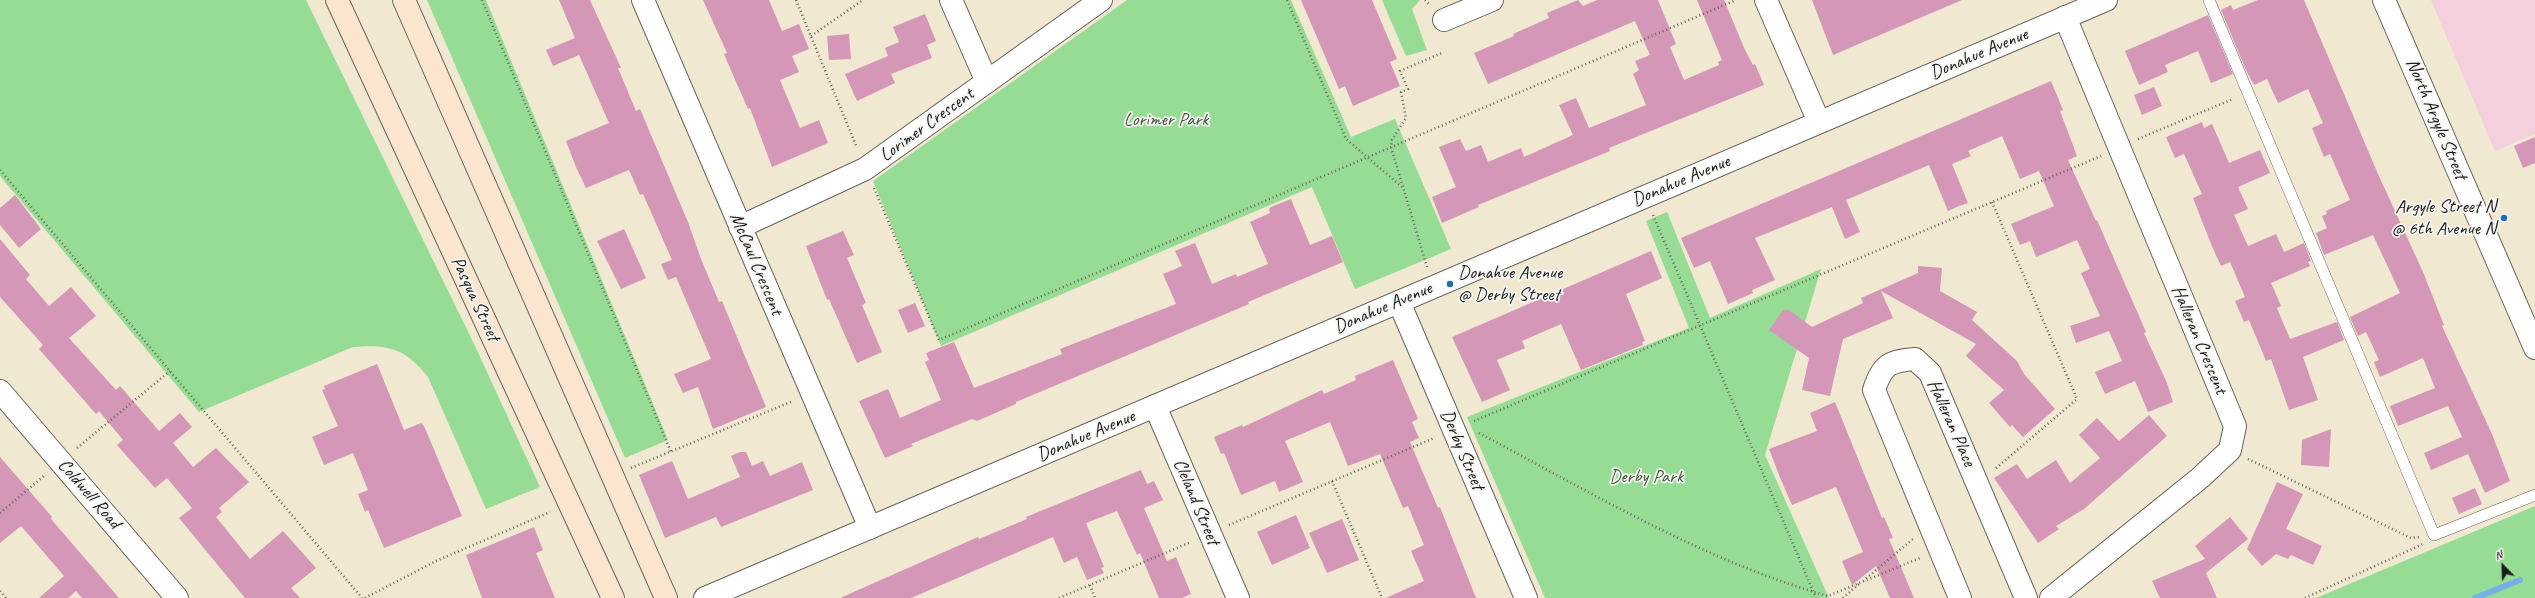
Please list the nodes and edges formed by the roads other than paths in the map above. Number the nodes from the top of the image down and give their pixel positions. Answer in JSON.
{"nodes":[{"id":1,"x":337,"y":0,"type":"edge"},
{"id":2,"x":404,"y":0,"type":"edge"},
{"id":3,"x":643,"y":0,"type":"edge"},
{"id":4,"x":951,"y":0,"type":"edge"},
{"id":5,"x":1101,"y":0,"type":"edge"},
{"id":6,"x":1492,"y":0,"type":"edge"},
{"id":7,"x":1766,"y":0,"type":"edge"},
{"id":8,"x":2106,"y":0,"type":"edge"},
{"id":9,"x":2209,"y":0,"type":"edge"},
{"id":10,"x":2384,"y":0,"type":"edge"},
{"id":11,"x":2065,"y":17,"type":"junction"},
{"id":12,"x":1444,"y":20,"type":"dead end"},
{"id":13,"x":987,"y":82,"type":"junction"},
{"id":14,"x":1819,"y":122,"type":"junction"},
{"id":15,"x":740,"y":227,"type":"junction"},
{"id":16,"x":1399,"y":302,"type":"junction"},
{"id":17,"x":2532,"y":335,"type":"edge"},
{"id":18,"x":0,"y":391,"type":"edge"},
{"id":19,"x":1155,"y":406,"type":"junction"},
{"id":20,"x":2535,"y":495,"type":"edge"},
{"id":21,"x":870,"y":528,"type":"junction"},
{"id":22,"x":177,"y":598,"type":"edge"},
{"id":23,"x":612,"y":598,"type":"edge"},
{"id":24,"x":666,"y":598,"type":"edge"},
{"id":25,"x":705,"y":598,"type":"edge"},
{"id":26,"x":1238,"y":598,"type":"edge"},
{"id":27,"x":1526,"y":598,"type":"edge"},
{"id":28,"x":1960,"y":598,"type":"edge"},
{"id":29,"x":2026,"y":598,"type":"edge"},
{"id":30,"x":2051,"y":598,"type":"edge"}],
"edges":[{"from":1,"to":23,"type":"main road","name":"Pasqua Street"},
{"from":2,"to":24,"type":"main road"},
{"from":3,"to":15,"type":"street","name":"McCaul Crescent"},
{"from":4,"to":13,"type":"street"},
{"from":5,"to":13,"type":"street","name":"Lorimer Crescent"},
{"from":6,"to":12,"type":"street"},
{"from":7,"to":14,"type":"street"},
{"from":8,"to":11,"type":"street","name":"Donahue Avenue"},
{"from":9,"to":20,"type":"lane"},
{"from":10,"to":17,"type":"street","name":"North Argyle Street"},
{"from":11,"to":14,"type":"street","name":"Donahue Avenue"},
{"from":11,"to":30,"type":"street","name":"Halleran Crescent"},
{"from":13,"to":15,"type":"street","name":"Lorimer Crescent"},
{"from":14,"to":16,"type":"street","name":"Donahue Avenue"},
{"from":15,"to":21,"type":"street","name":"McCaul Crescent"},
{"from":16,"to":19,"type":"street","name":"Donahue Avenue"},
{"from":16,"to":27,"type":"street","name":"Derby Street"},
{"from":18,"to":22,"type":"street","name":"Coldwell Road"},
{"from":19,"to":21,"type":"street","name":"Donahue Avenue"},
{"from":19,"to":26,"type":"street","name":"Cleland Street"},
{"from":21,"to":25,"type":"street","name":"Donahue Avenue"},
{"from":28,"to":29,"type":"street","name":"Halleran Place"}]}
